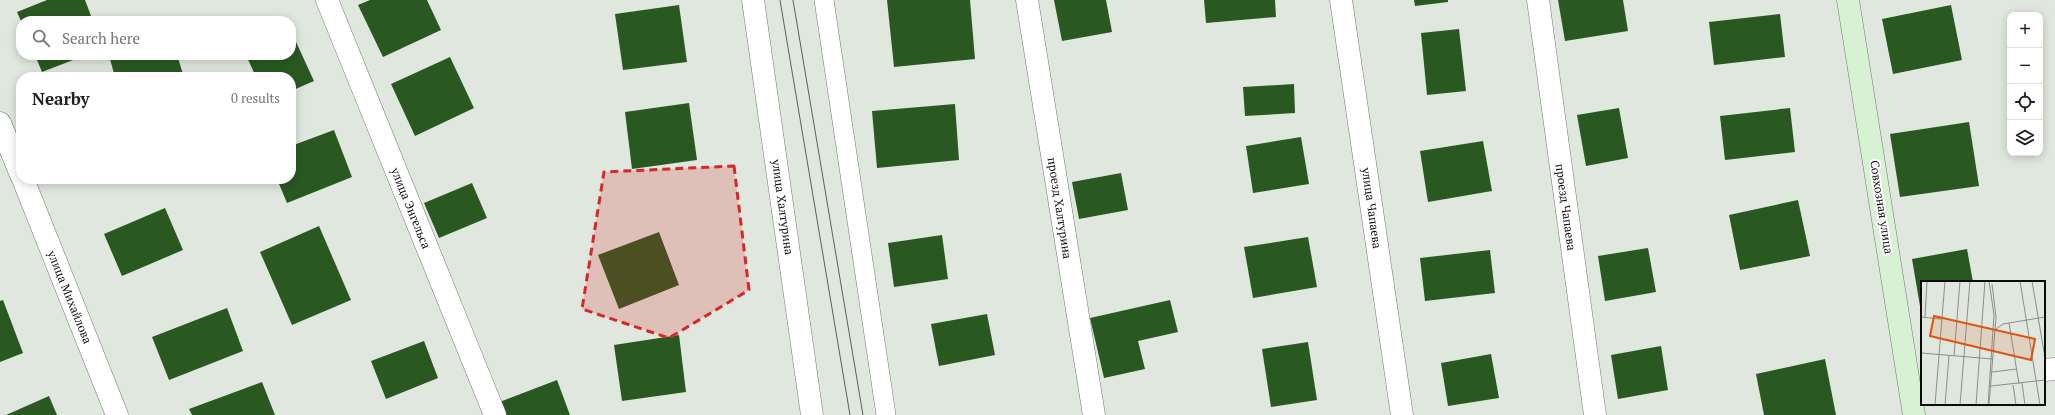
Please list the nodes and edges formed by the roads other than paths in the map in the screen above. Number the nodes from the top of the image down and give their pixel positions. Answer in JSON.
{"nodes":[{"id":1,"x":327,"y":0,"type":"edge"},
{"id":2,"x":753,"y":0,"type":"edge"},
{"id":3,"x":824,"y":0,"type":"edge"},
{"id":4,"x":1026,"y":0,"type":"edge"},
{"id":5,"x":1341,"y":0,"type":"edge"},
{"id":6,"x":1538,"y":0,"type":"edge"},
{"id":7,"x":1848,"y":0,"type":"edge"},
{"id":8,"x":0,"y":123,"type":"edge"},
{"id":9,"x":16,"y":163,"type":"edge"},
{"id":10,"x":24,"y":184,"type":"edge"},
{"id":11,"x":2055,"y":369,"type":"edge"},
{"id":12,"x":2045,"y":370,"type":"edge"},
{"id":13,"x":1916,"y":387,"type":"edge"},
{"id":14,"x":118,"y":415,"type":"edge"},
{"id":15,"x":495,"y":415,"type":"edge"},
{"id":16,"x":812,"y":415,"type":"edge"},
{"id":17,"x":886,"y":415,"type":"edge"},
{"id":18,"x":1094,"y":415,"type":"edge"},
{"id":19,"x":1402,"y":415,"type":"edge"},
{"id":20,"x":1595,"y":415,"type":"edge"},
{"id":21,"x":1914,"y":415,"type":"edge"}],
"edges":[{"from":1,"to":15,"type":"street","name":"улица Энгельса"},
{"from":2,"to":16,"type":"street","name":"улица Халтурина"},
{"from":3,"to":17,"type":"lane"},
{"from":4,"to":18,"type":"street","name":"проезд Халтурина"},
{"from":5,"to":19,"type":"street","name":"улица Чапаева"},
{"from":6,"to":20,"type":"street","name":"проезд Чапаева"},
{"from":7,"to":13,"type":"street","name":"Совхозная улица"},
{"from":8,"to":9,"type":"street"},
{"from":10,"to":14,"type":"street","name":"улица Михайлова"},
{"from":11,"to":12,"type":"street"},
{"from":13,"to":21,"type":"street","name":"Совхозная улица"}]}
